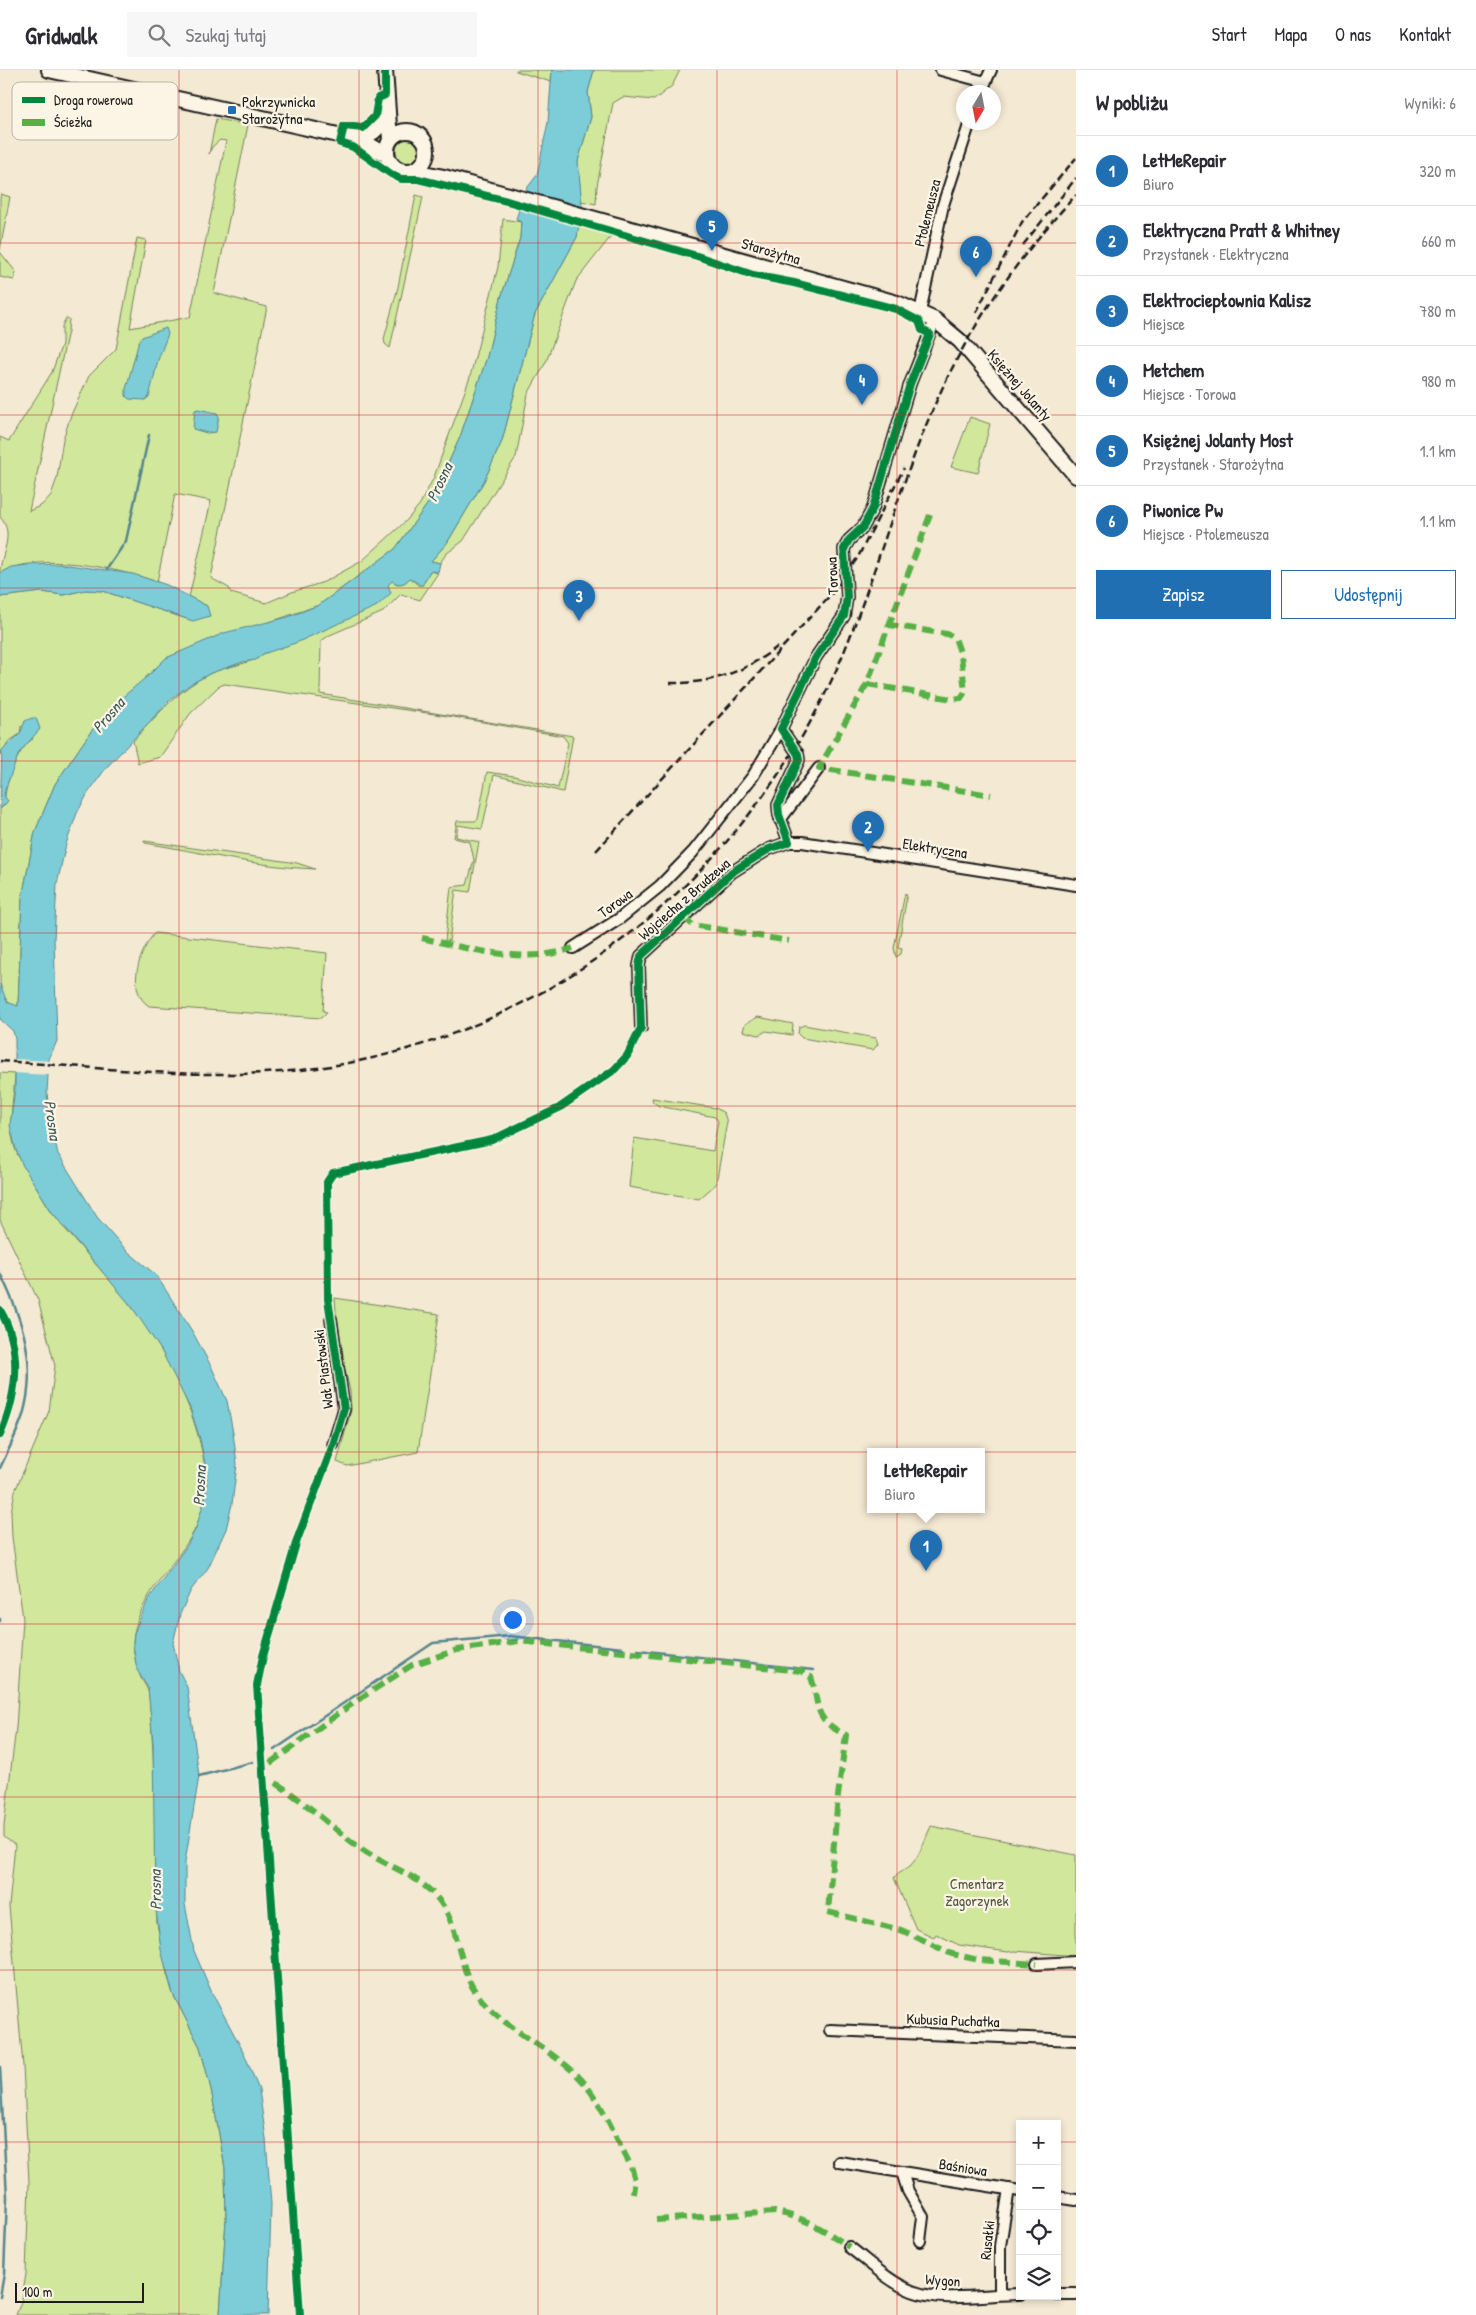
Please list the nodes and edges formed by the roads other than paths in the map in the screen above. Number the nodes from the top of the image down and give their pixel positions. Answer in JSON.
{"nodes":[{"id":1,"x":49,"y":70,"type":"edge"},
{"id":2,"x":385,"y":70,"type":"edge"},
{"id":3,"x":941,"y":70,"type":"edge"},
{"id":4,"x":991,"y":70,"type":"edge"},
{"id":5,"x":104,"y":82,"type":"edge"},
{"id":6,"x":985,"y":82,"type":"junction"},
{"id":7,"x":984,"y":85,"type":"edge"},
{"id":8,"x":178,"y":98,"type":"edge"},
{"id":9,"x":386,"y":107,"type":"junction"},
{"id":10,"x":967,"y":130,"type":"edge"},
{"id":11,"x":406,"y":131,"type":"junction"},
{"id":12,"x":354,"y":137,"type":"junction"},
{"id":13,"x":390,"y":140,"type":"junction"},
{"id":14,"x":387,"y":155,"type":"junction"},
{"id":15,"x":427,"y":155,"type":"junction"},
{"id":16,"x":414,"y":171,"type":"junction"},
{"id":17,"x":444,"y":177,"type":"junction"},
{"id":18,"x":920,"y":312,"type":"junction"},
{"id":19,"x":935,"y":320,"type":"junction"},
{"id":20,"x":1076,"y":476,"type":"edge"},
{"id":21,"x":781,"y":729,"type":"junction"},
{"id":22,"x":818,"y":768,"type":"dead end"},
{"id":23,"x":780,"y":820,"type":"junction"},
{"id":24,"x":789,"y":842,"type":"junction"},
{"id":25,"x":1076,"y":885,"type":"edge"},
{"id":26,"x":573,"y":948,"type":"dead end"},
{"id":27,"x":641,"y":1028,"type":"dead end"},
{"id":28,"x":331,"y":1319,"type":"dead end"},
{"id":29,"x":333,"y":1445,"type":"dead end"},
{"id":30,"x":1076,"y":1962,"type":"edge"},
{"id":31,"x":1037,"y":1964,"type":"dead end"},
{"id":32,"x":830,"y":2030,"type":"dead end"},
{"id":33,"x":1076,"y":2040,"type":"edge"},
{"id":34,"x":838,"y":2162,"type":"dead end"},
{"id":35,"x":902,"y":2172,"type":"junction"},
{"id":36,"x":1015,"y":2190,"type":"edge"},
{"id":37,"x":1061,"y":2198,"type":"edge"},
{"id":38,"x":1076,"y":2200,"type":"edge"},
{"id":39,"x":920,"y":2241,"type":"dead end"},
{"id":40,"x":849,"y":2247,"type":"dead end"},
{"id":41,"x":1000,"y":2294,"type":"junction"},
{"id":42,"x":1016,"y":2294,"type":"edge"},
{"id":43,"x":1061,"y":2294,"type":"edge"},
{"id":44,"x":1076,"y":2294,"type":"edge"}],
"edges":[{"from":1,"to":5,"type":"street"},
{"from":2,"to":9,"type":"street"},
{"from":3,"to":6,"type":"street"},
{"from":4,"to":6,"type":"street"},
{"from":6,"to":7,"type":"street"},
{"from":8,"to":12,"type":"street"},
{"from":9,"to":11,"type":"street"},
{"from":9,"to":12,"type":"street"},
{"from":9,"to":13,"type":"street"},
{"from":10,"to":18,"type":"street","name":"Ptolemeusza"},
{"from":11,"to":13,"type":"street"},
{"from":11,"to":15,"type":"street"},
{"from":12,"to":13,"type":"street"},
{"from":12,"to":14,"type":"street"},
{"from":13,"to":14,"type":"street"},
{"from":14,"to":16,"type":"street"},
{"from":15,"to":16,"type":"street"},
{"from":15,"to":17,"type":"street"},
{"from":16,"to":17,"type":"street"},
{"from":17,"to":18,"type":"street","name":"Starożytna"},
{"from":18,"to":19,"type":"street","name":"Starożytna"},
{"from":19,"to":20,"type":"street","name":"Księżnej Jolanty"},
{"from":19,"to":21,"type":"street","name":"Torowa"},
{"from":21,"to":23,"type":"street"},
{"from":21,"to":26,"type":"street","name":"Torowa"},
{"from":22,"to":23,"type":"street"},
{"from":23,"to":24,"type":"street"},
{"from":24,"to":25,"type":"street","name":"Elektryczna"},
{"from":24,"to":27,"type":"street","name":"Wojciecha z Brudzewa"},
{"from":28,"to":29,"type":"street","name":"Wał Piastowski"},
{"from":30,"to":31,"type":"street"},
{"from":32,"to":33,"type":"street","name":"Kubusia Puchatka"},
{"from":34,"to":35,"type":"street","name":"Baśniowa"},
{"from":35,"to":36,"type":"street","name":"Baśniowa"},
{"from":35,"to":39,"type":"street"},
{"from":36,"to":41,"type":"street","name":"Rusałki"},
{"from":37,"to":38,"type":"street"},
{"from":40,"to":41,"type":"street","name":"Wygon"},
{"from":41,"to":42,"type":"street","name":"Wygon"},
{"from":43,"to":44,"type":"street"}]}
